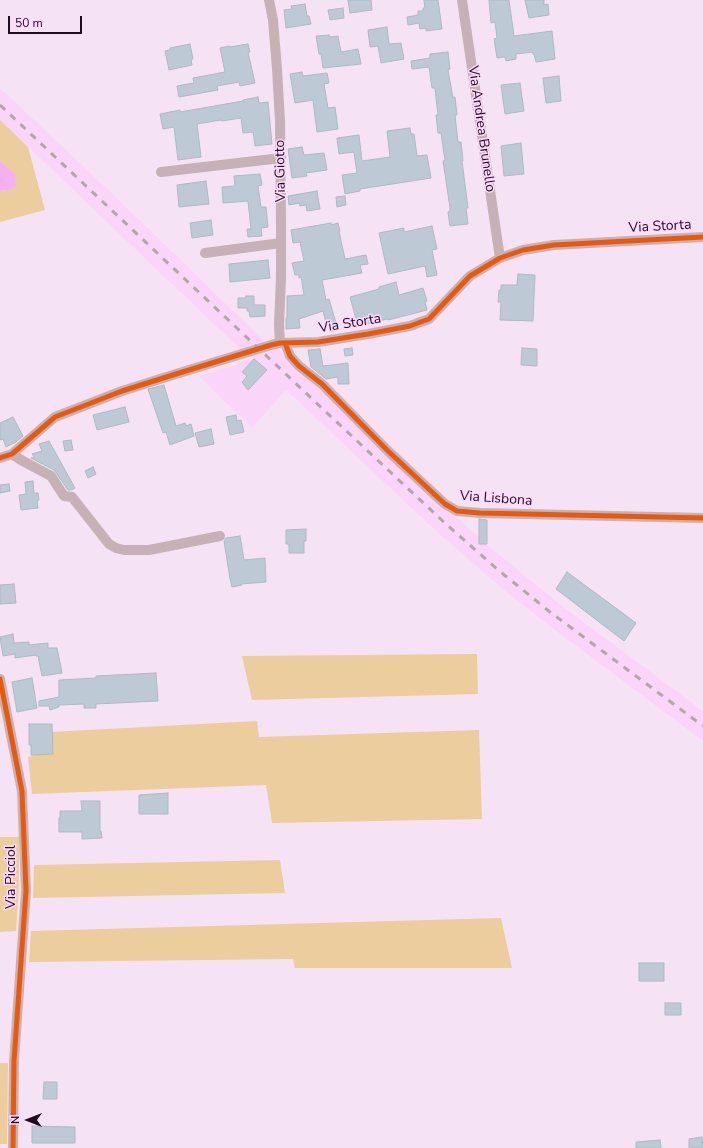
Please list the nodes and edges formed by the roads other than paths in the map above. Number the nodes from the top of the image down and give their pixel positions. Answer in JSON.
{"nodes":[{"id":1,"x":270,"y":0,"type":"edge"},
{"id":2,"x":462,"y":0,"type":"edge"},
{"id":3,"x":281,"y":158,"type":"junction"},
{"id":4,"x":161,"y":172,"type":"dead end"},
{"id":5,"x":703,"y":237,"type":"edge"},
{"id":6,"x":281,"y":243,"type":"junction"},
{"id":7,"x":205,"y":253,"type":"dead end"},
{"id":8,"x":500,"y":258,"type":"junction"},
{"id":9,"x":283,"y":343,"type":"junction"},
{"id":10,"x":12,"y":454,"type":"junction"},
{"id":11,"x":0,"y":458,"type":"edge"},
{"id":12,"x":703,"y":518,"type":"edge"},
{"id":13,"x":220,"y":536,"type":"dead end"},
{"id":14,"x":0,"y":679,"type":"edge"},
{"id":15,"x":12,"y":1148,"type":"edge"}],
"edges":[{"from":1,"to":3,"type":"street","name":"Via Giotto"},
{"from":2,"to":8,"type":"street","name":"Via Andrea Brunello"},
{"from":3,"to":4,"type":"street"},
{"from":3,"to":6,"type":"street","name":"Via Giotto"},
{"from":5,"to":8,"type":"street","name":"Via Storta"},
{"from":6,"to":7,"type":"street"},
{"from":6,"to":9,"type":"street","name":"Via Giotto"},
{"from":8,"to":9,"type":"street","name":"Via Storta"},
{"from":9,"to":10,"type":"street","name":"Via Storta"},
{"from":9,"to":12,"type":"street","name":"Via Lisbona"},
{"from":10,"to":11,"type":"street","name":"Via Storta"},
{"from":10,"to":13,"type":"street"},
{"from":14,"to":15,"type":"street","name":"Via Picciol"}]}
